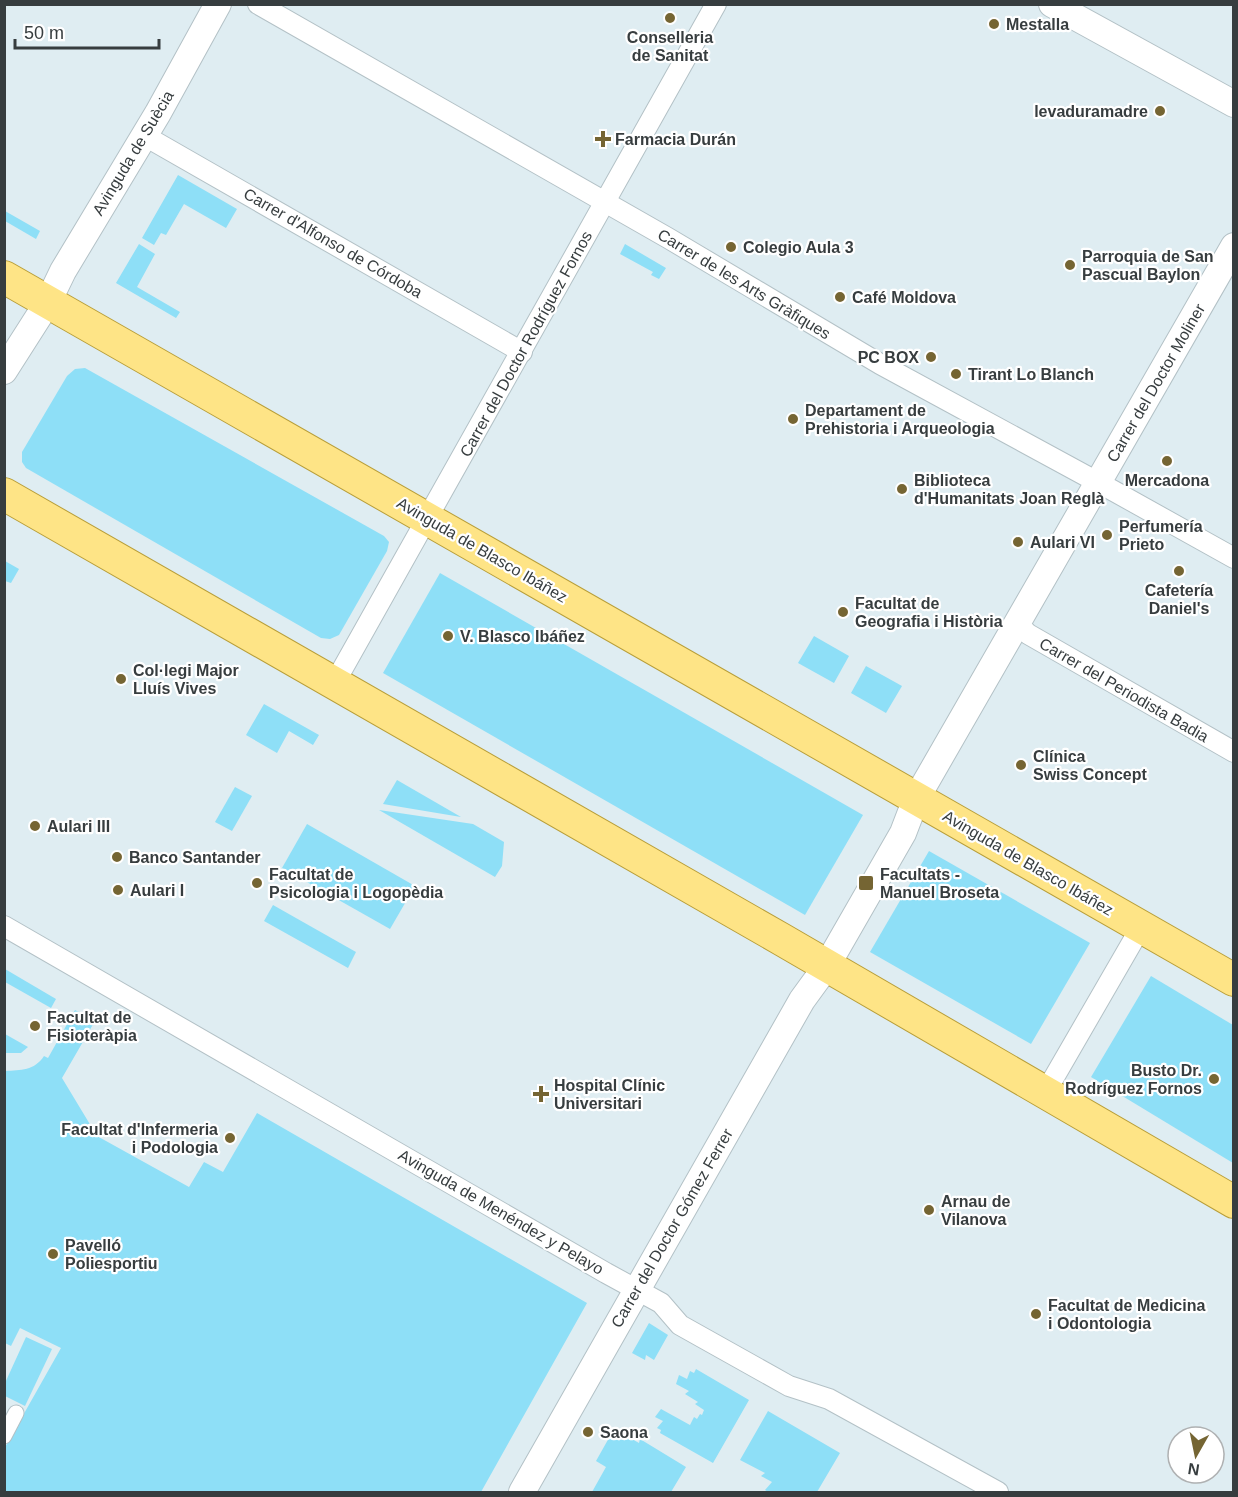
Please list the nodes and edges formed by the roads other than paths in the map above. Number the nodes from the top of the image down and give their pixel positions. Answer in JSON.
{"nodes":[{"id":1,"x":218,"y":4,"type":"edge"},
{"id":2,"x":258,"y":4,"type":"edge"},
{"id":3,"x":716,"y":4,"type":"edge"},
{"id":4,"x":1052,"y":4,"type":"edge"},
{"id":5,"x":1233,"y":104,"type":"edge"},
{"id":6,"x":145,"y":136,"type":"junction"},
{"id":7,"x":604,"y":204,"type":"junction"},
{"id":8,"x":1233,"y":246,"type":"edge"},
{"id":9,"x":4,"y":277,"type":"edge"},
{"id":10,"x":48,"y":302,"type":"junction"},
{"id":11,"x":522,"y":351,"type":"junction"},
{"id":12,"x":4,"y":371,"type":"edge"},
{"id":13,"x":1099,"y":483,"type":"junction"},
{"id":14,"x":4,"y":494,"type":"edge"},
{"id":15,"x":427,"y":518,"type":"junction"},
{"id":16,"x":1233,"y":558,"type":"edge"},
{"id":17,"x":1018,"y":624,"type":"junction"},
{"id":18,"x":334,"y":684,"type":"junction"},
{"id":19,"x":1233,"y":752,"type":"edge"},
{"id":20,"x":916,"y":799,"type":"junction"},
{"id":21,"x":4,"y":926,"type":"edge"},
{"id":22,"x":1141,"y":927,"type":"junction"},
{"id":23,"x":826,"y":966,"type":"junction"},
{"id":24,"x":1233,"y":980,"type":"edge"},
{"id":25,"x":1045,"y":1093,"type":"junction"},
{"id":26,"x":1233,"y":1202,"type":"edge"},
{"id":27,"x":638,"y":1289,"type":"junction"},
{"id":28,"x":16,"y":1413,"type":"dead end"},
{"id":29,"x":4,"y":1436,"type":"edge"},
{"id":30,"x":973,"y":1486,"type":"edge"},
{"id":31,"x":522,"y":1492,"type":"edge"},
{"id":32,"x":998,"y":1492,"type":"edge"}],
"edges":[{"from":1,"to":6,"type":"street","name":"Avinguda de Suècia"},
{"from":2,"to":7,"type":"street","name":"Carrer de les Arts Gràfiques"},
{"from":3,"to":7,"type":"street","name":"Carrer del Doctor Rodríguez Fornos"},
{"from":4,"to":5,"type":"street"},
{"from":6,"to":10,"type":"street","name":"Avinguda de Suècia"},
{"from":6,"to":11,"type":"street","name":"Carrer d'Alfonso de Córdoba"},
{"from":7,"to":11,"type":"street","name":"Carrer del Doctor Rodríguez Fornos"},
{"from":7,"to":13,"type":"street","name":"Carrer de les Arts Gràfiques"},
{"from":8,"to":13,"type":"street","name":"Carrer del Doctor Moliner"},
{"from":9,"to":10,"type":"main road","name":"Avinguda de Blasco Ibáñez"},
{"from":10,"to":12,"type":"street"},
{"from":10,"to":15,"type":"main road","name":"Avinguda de Blasco Ibáñez"},
{"from":11,"to":15,"type":"street","name":"Carrer del Doctor Rodríguez Fornos"},
{"from":13,"to":16,"type":"street","name":"Carrer de les Arts Gràfiques"},
{"from":13,"to":17,"type":"street","name":"Carrer del Doctor Moliner"},
{"from":14,"to":18,"type":"main road"},
{"from":15,"to":18,"type":"street","name":"Carrer del Doctor Rodríguez Fornos"},
{"from":15,"to":20,"type":"main road","name":"Avinguda de Blasco Ibáñez"},
{"from":17,"to":19,"type":"street","name":"Carrer del Periodista Badia"},
{"from":17,"to":20,"type":"street","name":"Carrer del Doctor Moliner"},
{"from":18,"to":23,"type":"main road"},
{"from":20,"to":22,"type":"main road","name":"Avinguda de Blasco Ibáñez"},
{"from":20,"to":23,"type":"street"},
{"from":21,"to":27,"type":"street","name":"Avinguda de Menéndez y Pelayo"},
{"from":22,"to":24,"type":"main road","name":"Avinguda de Blasco Ibáñez"},
{"from":22,"to":25,"type":"street"},
{"from":23,"to":25,"type":"main road"},
{"from":23,"to":27,"type":"street","name":"Carrer del Doctor Gómez Ferrer"},
{"from":25,"to":26,"type":"main road"},
{"from":27,"to":30,"type":"street","name":"Avinguda de Menéndez y Pelayo"},
{"from":27,"to":31,"type":"street","name":"Carrer del Doctor Gómez Ferrer"},
{"from":28,"to":29,"type":"street"},
{"from":30,"to":32,"type":"street","name":"Avinguda de Menéndez y Pelayo"}]}
